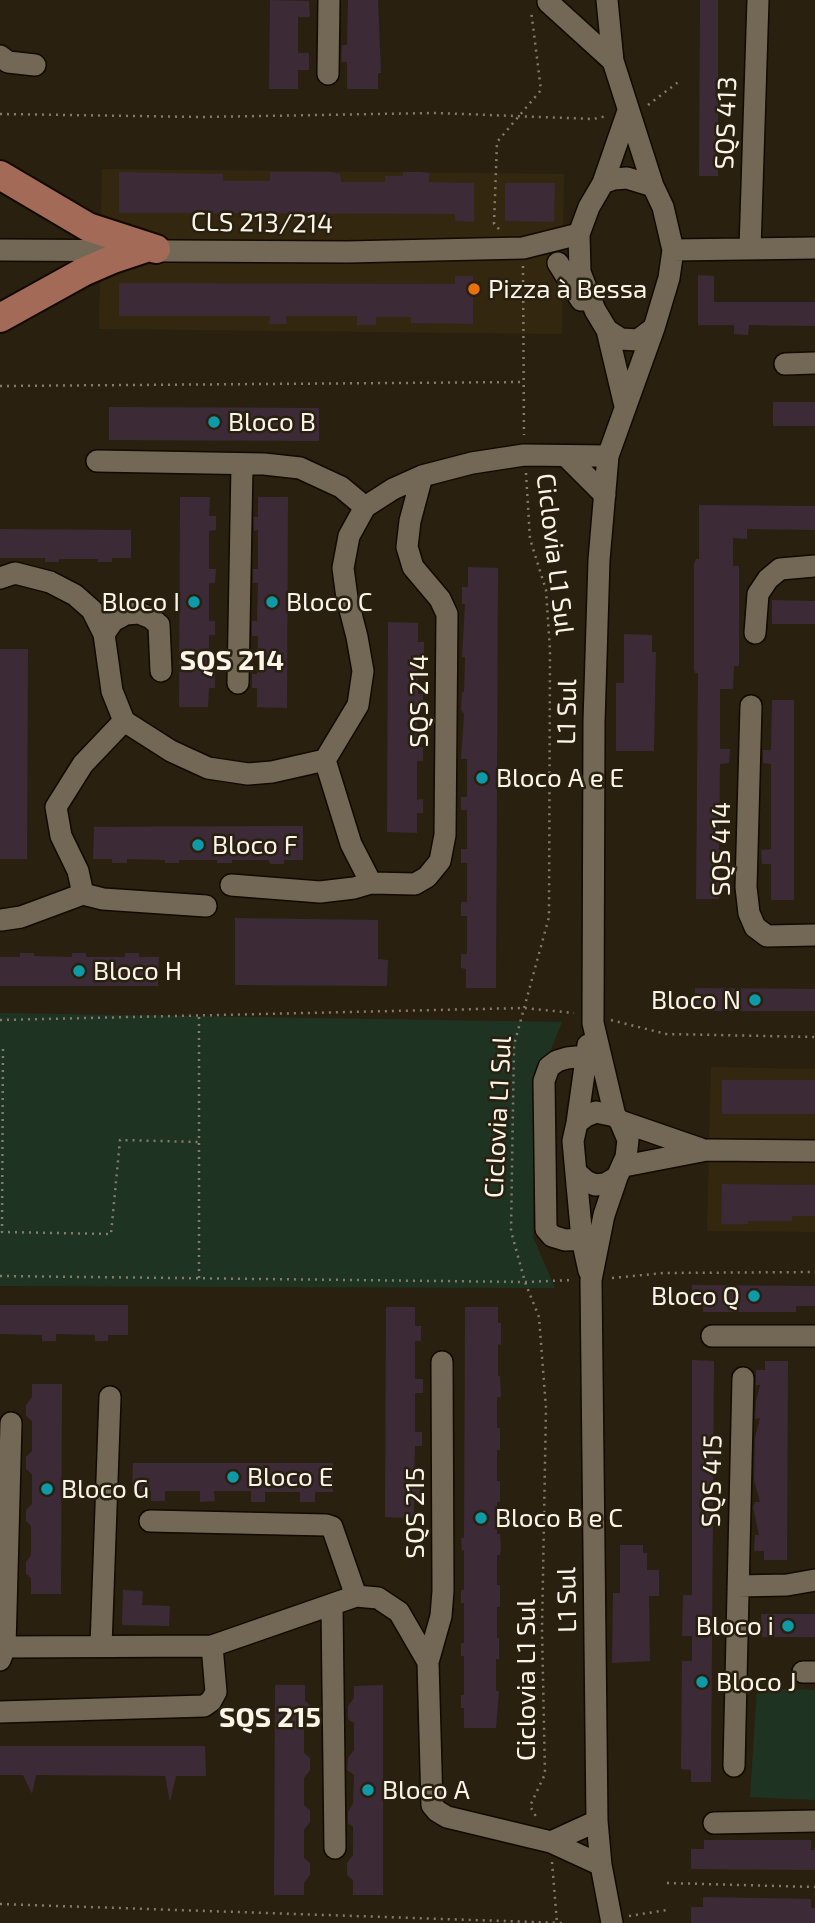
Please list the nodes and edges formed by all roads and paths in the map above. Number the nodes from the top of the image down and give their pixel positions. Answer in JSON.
{"nodes":[{"id":1,"x":329,"y":0,"type":"edge"},
{"id":2,"x":607,"y":0,"type":"edge"},
{"id":3,"x":758,"y":0,"type":"edge"},
{"id":4,"x":543,"y":1,"type":"edge"},
{"id":5,"x":0,"y":56,"type":"edge"},
{"id":6,"x":613,"y":61,"type":"junction"},
{"id":7,"x":35,"y":65,"type":"dead end"},
{"id":8,"x":328,"y":74,"type":"dead end"},
{"id":9,"x":681,"y":80,"type":"dead end"},
{"id":10,"x":628,"y":111,"type":"junction"},
{"id":11,"x":0,"y":114,"type":"edge"},
{"id":12,"x":519,"y":117,"type":"junction"},
{"id":13,"x":611,"y":161,"type":"junction"},
{"id":14,"x":0,"y":175,"type":"edge"},
{"id":15,"x":603,"y":183,"type":"junction"},
{"id":16,"x":653,"y":186,"type":"junction"},
{"id":17,"x":571,"y":236,"type":"junction"},
{"id":18,"x":523,"y":248,"type":"junction"},
{"id":19,"x":815,"y":248,"type":"edge"},
{"id":20,"x":150,"y":249,"type":"junction"},
{"id":21,"x":750,"y":249,"type":"junction"},
{"id":22,"x":0,"y":250,"type":"edge"},
{"id":23,"x":673,"y":250,"type":"junction"},
{"id":24,"x":558,"y":263,"type":"junction"},
{"id":25,"x":580,"y":272,"type":"junction"},
{"id":26,"x":0,"y":317,"type":"edge"},
{"id":27,"x":654,"y":328,"type":"junction"},
{"id":28,"x":607,"y":330,"type":"junction"},
{"id":29,"x":613,"y":352,"type":"junction"},
{"id":30,"x":815,"y":363,"type":"edge"},
{"id":31,"x":785,"y":364,"type":"dead end"},
{"id":32,"x":524,"y":382,"type":"junction"},
{"id":33,"x":0,"y":386,"type":"edge"},
{"id":34,"x":625,"y":406,"type":"junction"},
{"id":35,"x":524,"y":455,"type":"junction"},
{"id":36,"x":566,"y":456,"type":"junction"},
{"id":37,"x":608,"y":456,"type":"junction"},
{"id":38,"x":97,"y":461,"type":"dead end"},
{"id":39,"x":242,"y":465,"type":"junction"},
{"id":40,"x":422,"y":477,"type":"junction"},
{"id":41,"x":605,"y":495,"type":"junction"},
{"id":42,"x":365,"y":507,"type":"junction"},
{"id":43,"x":815,"y":566,"type":"edge"},
{"id":44,"x":0,"y":578,"type":"edge"},
{"id":45,"x":755,"y":633,"type":"dead end"},
{"id":46,"x":104,"y":634,"type":"junction"},
{"id":47,"x":161,"y":671,"type":"dead end"},
{"id":48,"x":238,"y":683,"type":"dead end"},
{"id":49,"x":751,"y":706,"type":"dead end"},
{"id":50,"x":124,"y":721,"type":"junction"},
{"id":51,"x":325,"y":760,"type":"junction"},
{"id":52,"x":371,"y":883,"type":"junction"},
{"id":53,"x":231,"y":885,"type":"dead end"},
{"id":54,"x":83,"y":894,"type":"junction"},
{"id":55,"x":206,"y":906,"type":"dead end"},
{"id":56,"x":1,"y":920,"type":"edge"},
{"id":57,"x":815,"y":935,"type":"edge"},
{"id":58,"x":524,"y":1008,"type":"junction"},
{"id":59,"x":199,"y":1015,"type":"junction"},
{"id":60,"x":593,"y":1019,"type":"junction"},
{"id":61,"x":0,"y":1020,"type":"edge"},
{"id":62,"x":815,"y":1037,"type":"edge"},
{"id":63,"x":4,"y":1049,"type":"dead end"},
{"id":64,"x":586,"y":1056,"type":"junction"},
{"id":65,"x":617,"y":1119,"type":"junction"},
{"id":66,"x":577,"y":1124,"type":"junction"},
{"id":67,"x":199,"y":1142,"type":"junction"},
{"id":68,"x":707,"y":1150,"type":"junction"},
{"id":69,"x":815,"y":1151,"type":"edge"},
{"id":70,"x":620,"y":1171,"type":"junction"},
{"id":71,"x":577,"y":1172,"type":"junction"},
{"id":72,"x":582,"y":1239,"type":"junction"},
{"id":73,"x":815,"y":1272,"type":"edge"},
{"id":74,"x":0,"y":1276,"type":"edge"},
{"id":75,"x":198,"y":1278,"type":"junction"},
{"id":76,"x":592,"y":1280,"type":"junction"},
{"id":77,"x":525,"y":1282,"type":"junction"},
{"id":78,"x":712,"y":1336,"type":"dead end"},
{"id":79,"x":815,"y":1336,"type":"edge"},
{"id":80,"x":442,"y":1362,"type":"dead end"},
{"id":81,"x":743,"y":1378,"type":"dead end"},
{"id":82,"x":110,"y":1397,"type":"dead end"},
{"id":83,"x":11,"y":1423,"type":"dead end"},
{"id":84,"x":150,"y":1521,"type":"dead end"},
{"id":85,"x":815,"y":1580,"type":"edge"},
{"id":86,"x":738,"y":1586,"type":"junction"},
{"id":87,"x":356,"y":1596,"type":"junction"},
{"id":88,"x":332,"y":1606,"type":"junction"},
{"id":89,"x":101,"y":1646,"type":"junction"},
{"id":90,"x":212,"y":1646,"type":"junction"},
{"id":91,"x":2,"y":1653,"type":"edge"},
{"id":92,"x":428,"y":1662,"type":"junction"},
{"id":93,"x":0,"y":1712,"type":"edge"},
{"id":94,"x":734,"y":1766,"type":"dead end"},
{"id":95,"x":597,"y":1821,"type":"junction"},
{"id":96,"x":815,"y":1821,"type":"edge"},
{"id":97,"x":714,"y":1823,"type":"dead end"},
{"id":98,"x":551,"y":1842,"type":"junction"},
{"id":99,"x":335,"y":1848,"type":"dead end"},
{"id":100,"x":601,"y":1865,"type":"junction"},
{"id":101,"x":667,"y":1883,"type":"dead end"},
{"id":102,"x":815,"y":1887,"type":"edge"},
{"id":103,"x":0,"y":1904,"type":"edge"},
{"id":104,"x":667,"y":1909,"type":"dead end"},
{"id":105,"x":611,"y":1922,"type":"edge"},
{"id":106,"x":558,"y":1923,"type":"edge"}],
"edges":[{"from":1,"to":8,"type":"street"},
{"from":2,"to":6,"type":"street"},
{"from":3,"to":21,"type":"street","name":"SQS 413"},
{"from":4,"to":6,"type":"street"},
{"from":4,"to":12,"type":"path"},
{"from":5,"to":7,"type":"street"},
{"from":6,"to":10,"type":"street"},
{"from":9,"to":10,"type":"path"},
{"from":10,"to":12,"type":"path"},
{"from":10,"to":13,"type":"street"},
{"from":10,"to":16,"type":"street"},
{"from":11,"to":12,"type":"path"},
{"from":12,"to":18,"type":"path"},
{"from":13,"to":15,"type":"street"},
{"from":13,"to":17,"type":"street"},
{"from":14,"to":20,"type":"main road"},
{"from":15,"to":16,"type":"street"},
{"from":15,"to":17,"type":"street"},
{"from":16,"to":23,"type":"street"},
{"from":17,"to":18,"type":"street","name":"CLS 213/214"},
{"from":17,"to":25,"type":"street"},
{"from":18,"to":20,"type":"street","name":"CLS 213/214"},
{"from":18,"to":24,"type":"street","name":"CLS 213/214"},
{"from":18,"to":32,"type":"path","name":"Ciclovia L1 Sul"},
{"from":19,"to":21,"type":"street"},
{"from":20,"to":22,"type":"street","name":"CLS 213/214"},
{"from":20,"to":26,"type":"main road"},
{"from":21,"to":23,"type":"street"},
{"from":23,"to":27,"type":"street"},
{"from":24,"to":25,"type":"street","name":"CLS 213/214"},
{"from":24,"to":29,"type":"street"},
{"from":25,"to":28,"type":"street"},
{"from":27,"to":28,"type":"street"},
{"from":27,"to":34,"type":"street","name":"L1 Sul"},
{"from":28,"to":29,"type":"street"},
{"from":29,"to":34,"type":"street"},
{"from":30,"to":31,"type":"street"},
{"from":32,"to":33,"type":"path"},
{"from":32,"to":35,"type":"path","name":"Ciclovia L1 Sul"},
{"from":34,"to":37,"type":"street","name":"L1 Sul"},
{"from":35,"to":36,"type":"street"},
{"from":35,"to":40,"type":"street"},
{"from":35,"to":58,"type":"path","name":"Ciclovia L1 Sul"},
{"from":36,"to":37,"type":"street"},
{"from":36,"to":41,"type":"street"},
{"from":37,"to":41,"type":"street","name":"L1 Sul"},
{"from":38,"to":39,"type":"street"},
{"from":39,"to":42,"type":"street"},
{"from":39,"to":48,"type":"street"},
{"from":40,"to":42,"type":"street"},
{"from":40,"to":52,"type":"street","name":"SQS 214"},
{"from":41,"to":60,"type":"street","name":"L1 Sul"},
{"from":42,"to":51,"type":"street"},
{"from":43,"to":45,"type":"street"},
{"from":44,"to":46,"type":"street"},
{"from":46,"to":47,"type":"street"},
{"from":46,"to":50,"type":"street"},
{"from":49,"to":57,"type":"street","name":"SQS 414"},
{"from":50,"to":51,"type":"street"},
{"from":50,"to":54,"type":"street"},
{"from":51,"to":52,"type":"street"},
{"from":52,"to":53,"type":"street","name":"SQS 214"},
{"from":54,"to":55,"type":"street"},
{"from":54,"to":56,"type":"street"},
{"from":58,"to":59,"type":"path"},
{"from":58,"to":60,"type":"path"},
{"from":58,"to":77,"type":"path","name":"Ciclovia L1 Sul"},
{"from":59,"to":61,"type":"path"},
{"from":59,"to":67,"type":"path"},
{"from":60,"to":62,"type":"path"},
{"from":60,"to":64,"type":"street","name":"L1 Sul"},
{"from":60,"to":65,"type":"street","name":"L1 Sul"},
{"from":63,"to":67,"type":"path"},
{"from":64,"to":66,"type":"street","name":"L1 Sul"},
{"from":64,"to":72,"type":"street"},
{"from":65,"to":66,"type":"street"},
{"from":65,"to":68,"type":"street"},
{"from":65,"to":70,"type":"street"},
{"from":66,"to":71,"type":"street"},
{"from":67,"to":75,"type":"path"},
{"from":68,"to":69,"type":"street"},
{"from":68,"to":70,"type":"street"},
{"from":70,"to":71,"type":"street"},
{"from":70,"to":76,"type":"street","name":"L1 Sul"},
{"from":71,"to":72,"type":"street","name":"L1 Sul"},
{"from":72,"to":76,"type":"street","name":"L1 Sul"},
{"from":73,"to":76,"type":"path"},
{"from":74,"to":75,"type":"path"},
{"from":75,"to":77,"type":"path"},
{"from":76,"to":77,"type":"path"},
{"from":76,"to":95,"type":"street","name":"L1 Sul"},
{"from":77,"to":98,"type":"path","name":"Ciclovia L1 Sul"},
{"from":78,"to":79,"type":"street"},
{"from":80,"to":92,"type":"street","name":"SQS 215"},
{"from":81,"to":86,"type":"street","name":"SQS 415"},
{"from":82,"to":89,"type":"street"},
{"from":83,"to":91,"type":"street"},
{"from":84,"to":87,"type":"street"},
{"from":85,"to":86,"type":"street"},
{"from":86,"to":94,"type":"street","name":"SQS 415"},
{"from":87,"to":88,"type":"street"},
{"from":87,"to":92,"type":"street","name":"SQS 215"},
{"from":88,"to":90,"type":"street"},
{"from":88,"to":99,"type":"street"},
{"from":89,"to":90,"type":"street"},
{"from":89,"to":91,"type":"street"},
{"from":90,"to":93,"type":"street"},
{"from":92,"to":98,"type":"street","name":"SQS 215"},
{"from":95,"to":98,"type":"street"},
{"from":95,"to":100,"type":"street","name":"L1 Sul"},
{"from":96,"to":97,"type":"street"},
{"from":98,"to":100,"type":"street","name":"SQS 215"},
{"from":98,"to":106,"type":"path","name":"Ciclovia L1 Sul"},
{"from":100,"to":105,"type":"street","name":"L1 Sul"},
{"from":101,"to":102,"type":"path"},
{"from":103,"to":106,"type":"path"},
{"from":104,"to":105,"type":"path"}]}
